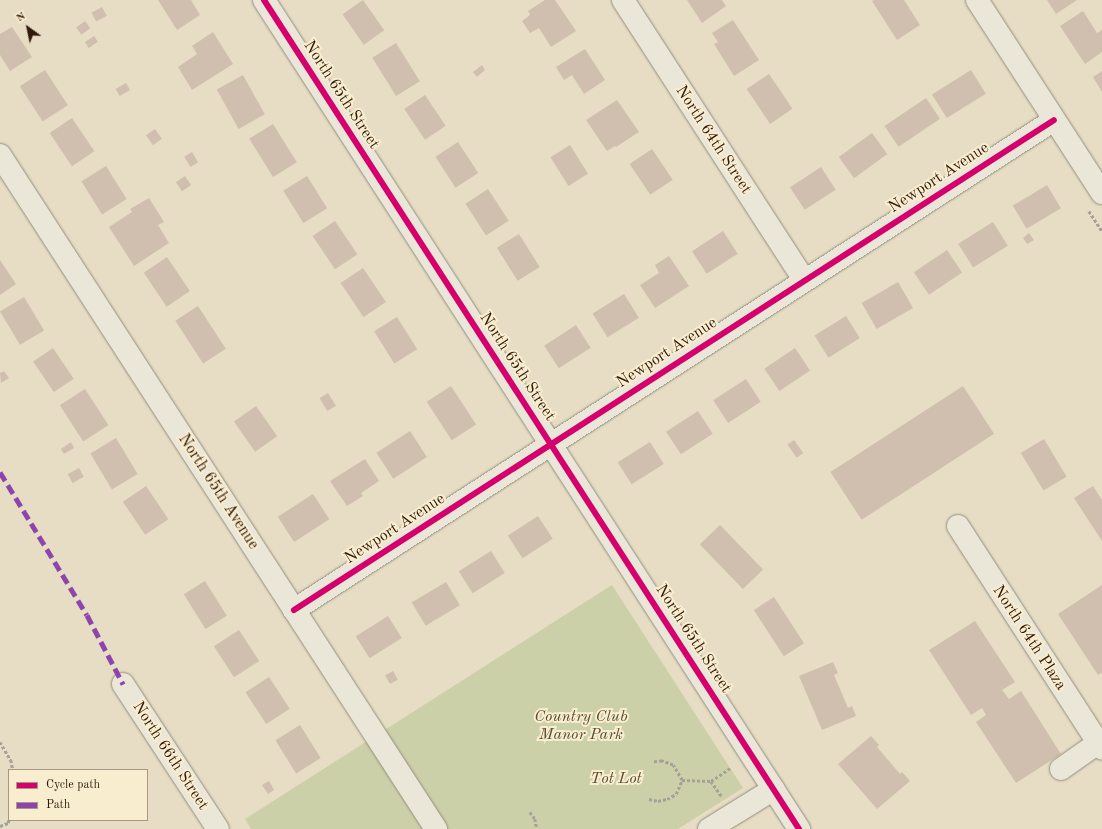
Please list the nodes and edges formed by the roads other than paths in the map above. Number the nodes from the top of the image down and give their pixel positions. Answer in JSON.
{"nodes":[{"id":1,"x":264,"y":0,"type":"edge"},
{"id":2,"x":623,"y":0,"type":"edge"},
{"id":3,"x":977,"y":0,"type":"edge"},
{"id":4,"x":1054,"y":120,"type":"junction"},
{"id":5,"x":0,"y":155,"type":"edge"},
{"id":6,"x":1102,"y":193,"type":"edge"},
{"id":7,"x":804,"y":280,"type":"junction"},
{"id":8,"x":552,"y":444,"type":"junction"},
{"id":9,"x":958,"y":526,"type":"dead end"},
{"id":10,"x":294,"y":610,"type":"junction"},
{"id":11,"x":123,"y":684,"type":"dead end"},
{"id":12,"x":1100,"y":746,"type":"edge"},
{"id":13,"x":1061,"y":769,"type":"dead end"},
{"id":14,"x":774,"y":789,"type":"junction"},
{"id":15,"x":218,"y":829,"type":"edge"},
{"id":16,"x":436,"y":829,"type":"edge"},
{"id":17,"x":710,"y":829,"type":"edge"},
{"id":18,"x":799,"y":829,"type":"edge"}],
"edges":[{"from":1,"to":8,"type":"street","name":"North 65th Street"},
{"from":2,"to":7,"type":"street","name":"North 64th Street"},
{"from":3,"to":4,"type":"street"},
{"from":4,"to":6,"type":"street"},
{"from":4,"to":7,"type":"street","name":"Newport Avenue"},
{"from":5,"to":10,"type":"street","name":"North 65th Avenue"},
{"from":7,"to":8,"type":"street","name":"Newport Avenue"},
{"from":8,"to":10,"type":"street","name":"Newport Avenue"},
{"from":8,"to":14,"type":"street","name":"North 65th Street"},
{"from":9,"to":12,"type":"street","name":"North 64th Plaza"},
{"from":10,"to":16,"type":"street","name":"North 65th Avenue"},
{"from":11,"to":15,"type":"street","name":"North 66th Street"},
{"from":12,"to":13,"type":"street"},
{"from":14,"to":17,"type":"street"},
{"from":14,"to":18,"type":"street","name":"North 65th Street"}]}
